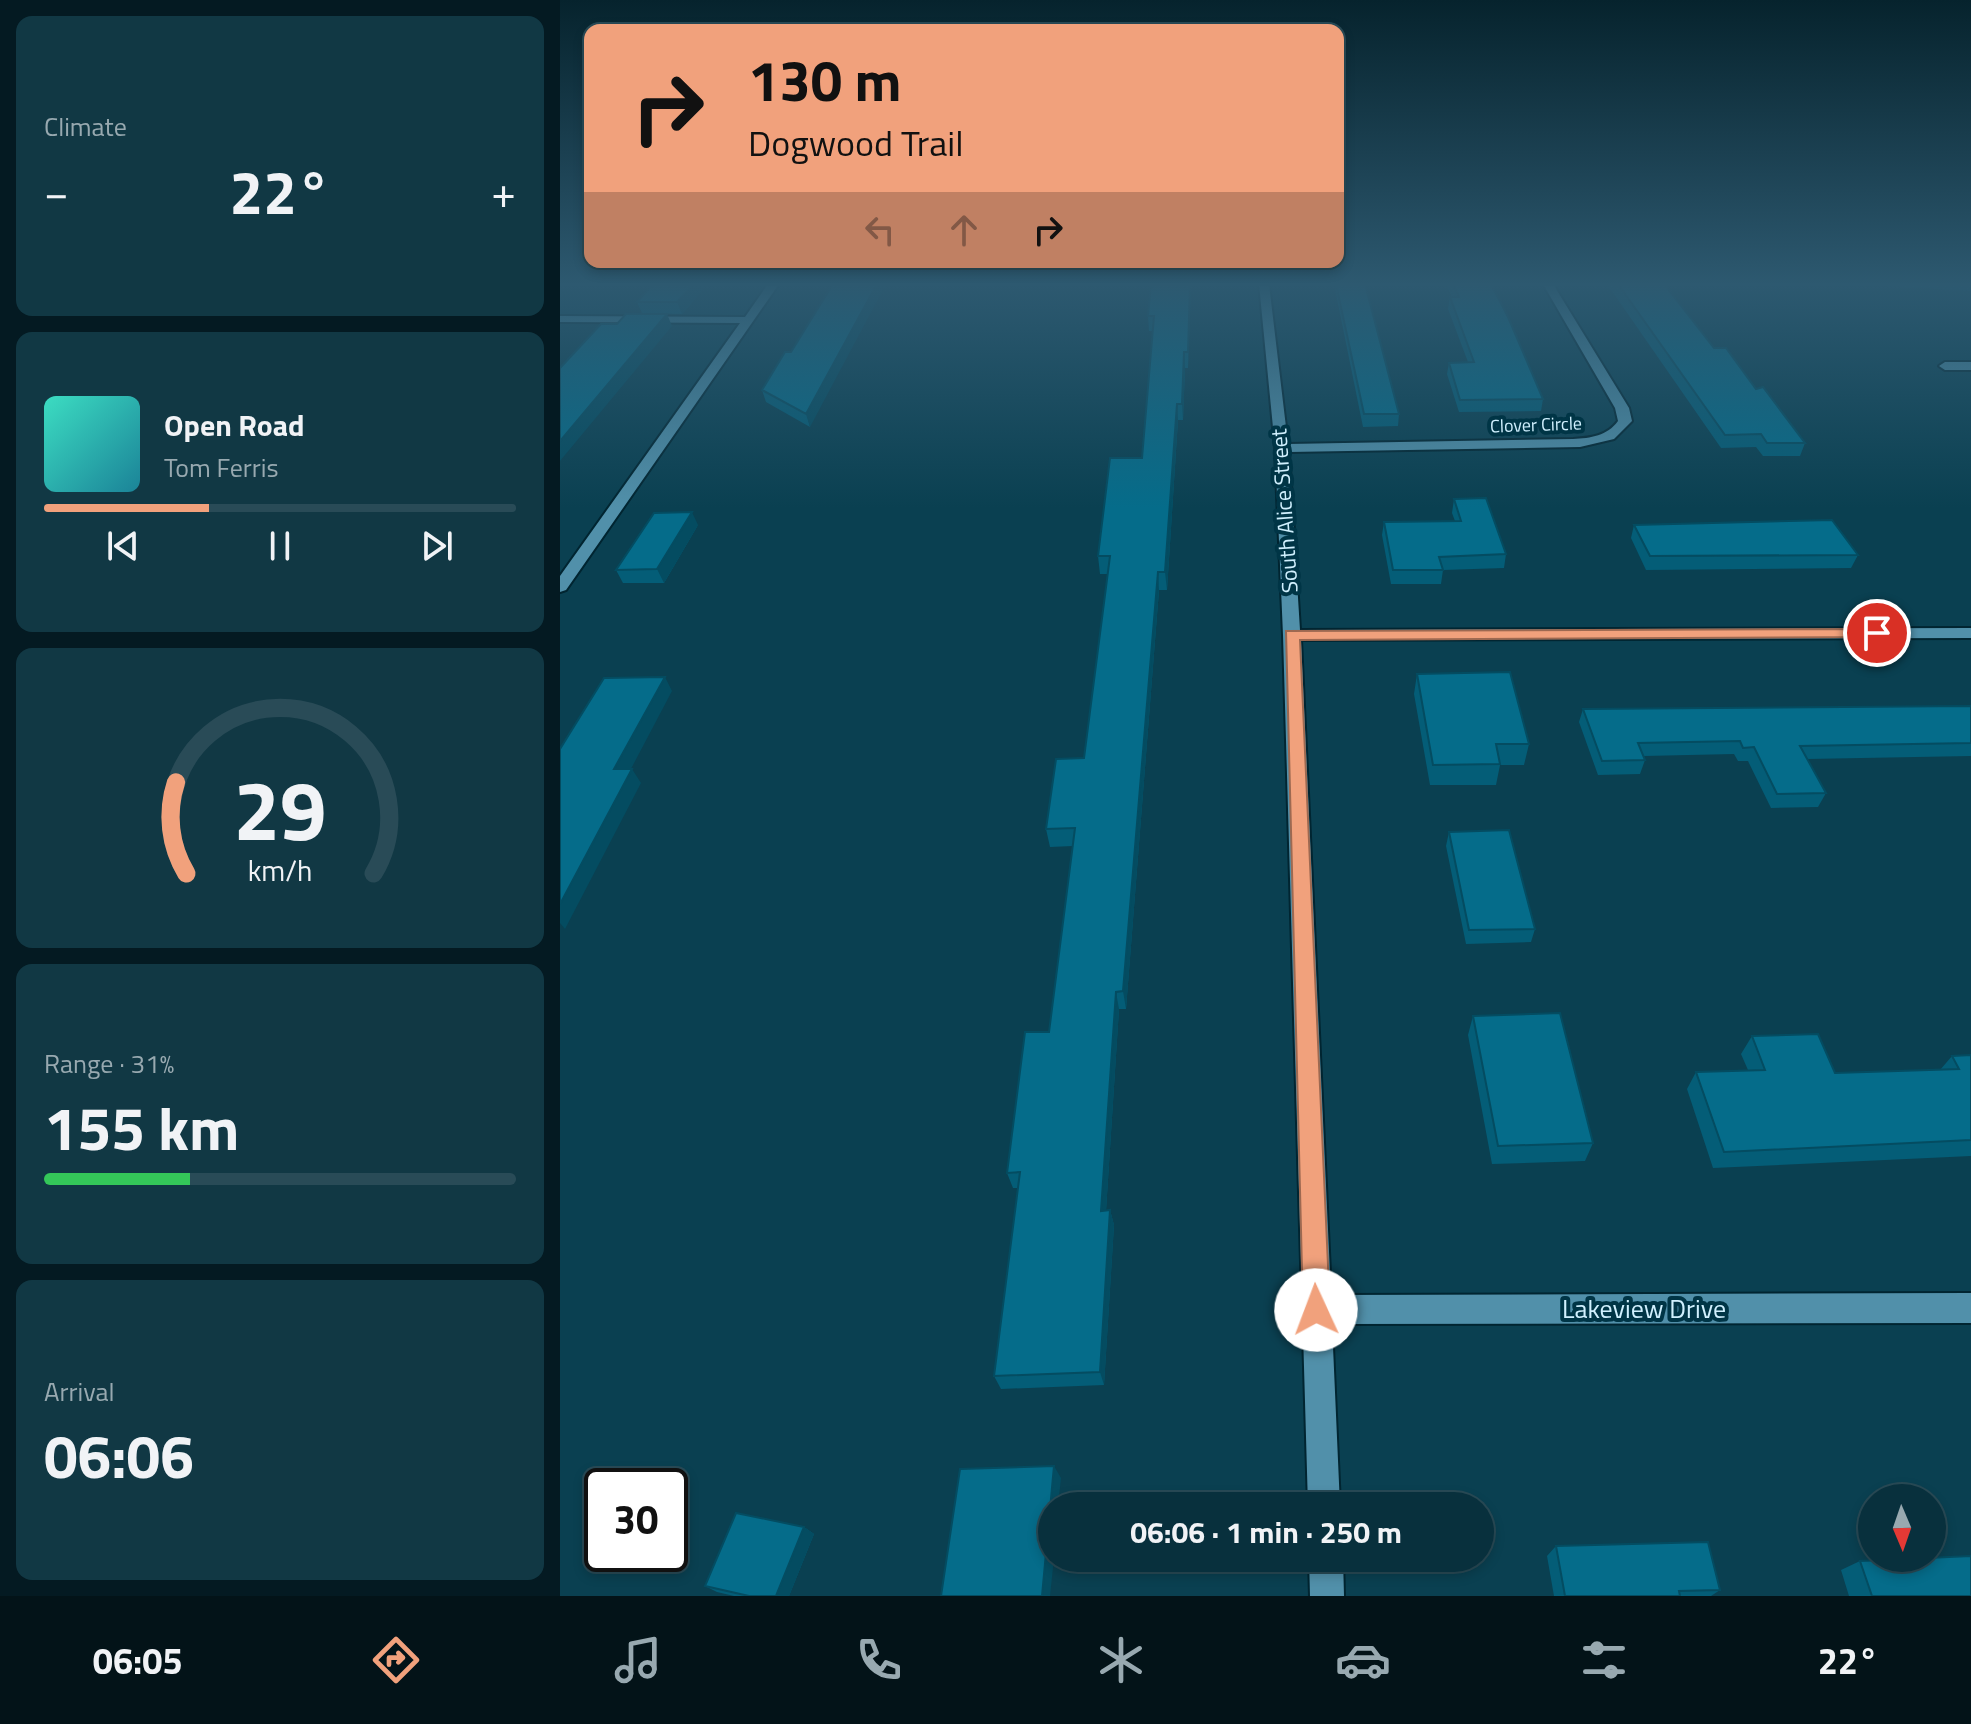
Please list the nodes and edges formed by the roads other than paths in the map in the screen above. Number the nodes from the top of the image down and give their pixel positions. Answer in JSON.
{"nodes":[{"id":1,"x":721,"y":358,"type":"edge"},
{"id":2,"x":1272,"y":358,"type":"edge"},
{"id":3,"x":1592,"y":358,"type":"edge"},
{"id":4,"x":1945,"y":366,"type":"dead end"},
{"id":5,"x":1971,"y":366,"type":"edge"},
{"id":6,"x":1282,"y":448,"type":"junction"},
{"id":7,"x":560,"y":587,"type":"edge"},
{"id":8,"x":1971,"y":633,"type":"edge"},
{"id":9,"x":1292,"y":635,"type":"junction"},
{"id":10,"x":1971,"y":1308,"type":"edge"},
{"id":11,"x":1316,"y":1310,"type":"junction"},
{"id":12,"x":1323,"y":1492,"type":"edge"},
{"id":13,"x":1326,"y":1572,"type":"edge"},
{"id":14,"x":1327,"y":1596,"type":"edge"}],
"edges":[{"from":1,"to":7,"type":"street"},
{"from":2,"to":6,"type":"street","name":"South Alice Street"},
{"from":3,"to":6,"type":"street","name":"Clover Circle"},
{"from":4,"to":5,"type":"street"},
{"from":6,"to":9,"type":"street","name":"South Alice Street"},
{"from":8,"to":9,"type":"street"},
{"from":9,"to":11,"type":"street","name":"South Alice Street"},
{"from":10,"to":11,"type":"street","name":"Lakeview Drive"},
{"from":11,"to":12,"type":"street","name":"South Alice Street"},
{"from":13,"to":14,"type":"street"}]}
